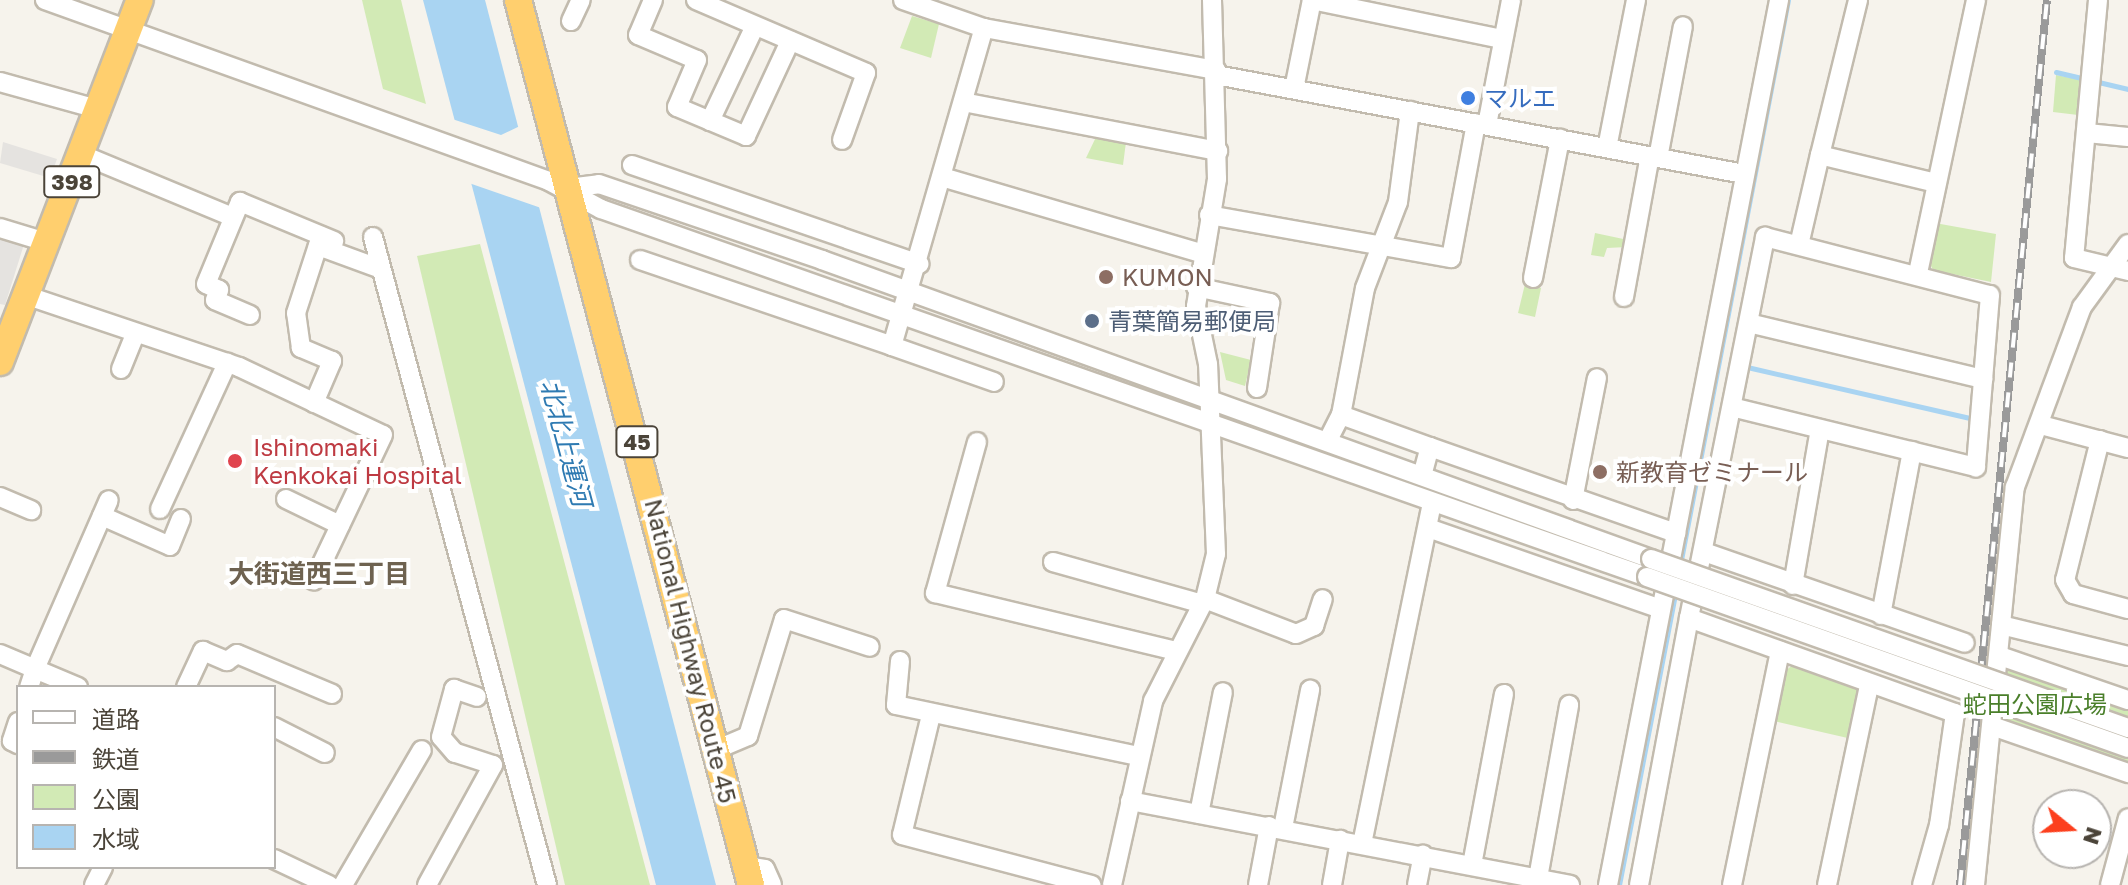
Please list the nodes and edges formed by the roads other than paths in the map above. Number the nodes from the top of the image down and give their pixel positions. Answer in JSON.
{"nodes":[{"id":1,"x":45,"y":0,"type":"edge"},
{"id":2,"x":140,"y":0,"type":"edge"},
{"id":3,"x":518,"y":0,"type":"edge"},
{"id":4,"x":581,"y":0,"type":"edge"},
{"id":5,"x":653,"y":0,"type":"edge"},
{"id":6,"x":696,"y":0,"type":"edge"},
{"id":7,"x":903,"y":0,"type":"edge"},
{"id":8,"x":1212,"y":0,"type":"edge"},
{"id":9,"x":1312,"y":0,"type":"edge"},
{"id":10,"x":1511,"y":0,"type":"edge"},
{"id":11,"x":1636,"y":0,"type":"edge"},
{"id":12,"x":1779,"y":0,"type":"edge"},
{"id":13,"x":1858,"y":0,"type":"edge"},
{"id":14,"x":1976,"y":0,"type":"edge"},
{"id":15,"x":2098,"y":0,"type":"edge"},
{"id":16,"x":571,"y":21,"type":"dead end"},
{"id":17,"x":755,"y":26,"type":"junction"},
{"id":18,"x":1683,"y":26,"type":"dead end"},
{"id":19,"x":984,"y":28,"type":"junction"},
{"id":20,"x":128,"y":31,"type":"junction"},
{"id":21,"x":1502,"y":39,"type":"junction"},
{"id":22,"x":790,"y":41,"type":"junction"},
{"id":23,"x":1216,"y":72,"type":"junction"},
{"id":24,"x":0,"y":82,"type":"edge"},
{"id":25,"x":1294,"y":89,"type":"junction"},
{"id":26,"x":963,"y":102,"type":"junction"},
{"id":27,"x":101,"y":110,"type":"junction"},
{"id":28,"x":1410,"y":111,"type":"junction"},
{"id":29,"x":710,"y":121,"type":"junction"},
{"id":30,"x":1482,"y":124,"type":"junction"},
{"id":31,"x":2087,"y":133,"type":"junction"},
{"id":32,"x":2128,"y":137,"type":"edge"},
{"id":33,"x":1560,"y":139,"type":"junction"},
{"id":34,"x":842,"y":140,"type":"dead end"},
{"id":35,"x":1607,"y":148,"type":"junction"},
{"id":36,"x":1218,"y":151,"type":"junction"},
{"id":37,"x":83,"y":155,"type":"junction"},
{"id":38,"x":1820,"y":155,"type":"junction"},
{"id":39,"x":1654,"y":157,"type":"junction"},
{"id":40,"x":632,"y":165,"type":"dead end"},
{"id":41,"x":1744,"y":174,"type":"junction"},
{"id":42,"x":942,"y":177,"type":"junction"},
{"id":43,"x":1936,"y":183,"type":"junction"},
{"id":44,"x":559,"y":184,"type":"junction"},
{"id":45,"x":1209,"y":215,"type":"junction"},
{"id":46,"x":233,"y":217,"type":"junction"},
{"id":47,"x":0,"y":228,"type":"edge"},
{"id":48,"x":373,"y":237,"type":"dead end"},
{"id":49,"x":324,"y":241,"type":"junction"},
{"id":50,"x":46,"y":242,"type":"junction"},
{"id":51,"x":2128,"y":244,"type":"edge"},
{"id":52,"x":1379,"y":245,"type":"junction"},
{"id":53,"x":1799,"y":245,"type":"junction"},
{"id":54,"x":1201,"y":253,"type":"junction"},
{"id":55,"x":640,"y":260,"type":"dead end"},
{"id":56,"x":919,"y":264,"type":"junction"},
{"id":57,"x":381,"y":269,"type":"junction"},
{"id":58,"x":2120,"y":270,"type":"edge"},
{"id":59,"x":1918,"y":273,"type":"junction"},
{"id":60,"x":1739,"y":276,"type":"junction"},
{"id":61,"x":1533,"y":278,"type":"dead end"},
{"id":62,"x":1196,"y":287,"type":"junction"},
{"id":63,"x":910,"y":294,"type":"junction"},
{"id":64,"x":25,"y":295,"type":"junction"},
{"id":65,"x":1624,"y":297,"type":"dead end"},
{"id":66,"x":250,"y":315,"type":"dead end"},
{"id":67,"x":902,"y":317,"type":"junction"},
{"id":68,"x":1749,"y":323,"type":"junction"},
{"id":69,"x":135,"y":334,"type":"junction"},
{"id":70,"x":892,"y":346,"type":"junction"},
{"id":71,"x":0,"y":362,"type":"edge"},
{"id":72,"x":227,"y":363,"type":"junction"},
{"id":73,"x":121,"y":369,"type":"dead end"},
{"id":74,"x":1597,"y":378,"type":"dead end"},
{"id":75,"x":1983,"y":379,"type":"junction"},
{"id":76,"x":994,"y":382,"type":"dead end"},
{"id":77,"x":1257,"y":388,"type":"dead end"},
{"id":78,"x":1209,"y":397,"type":"junction"},
{"id":79,"x":314,"y":403,"type":"junction"},
{"id":80,"x":1732,"y":407,"type":"junction"},
{"id":81,"x":1341,"y":415,"type":"junction"},
{"id":82,"x":1209,"y":424,"type":"junction"},
{"id":83,"x":2041,"y":425,"type":"junction"},
{"id":84,"x":1820,"y":429,"type":"junction"},
{"id":85,"x":1328,"y":440,"type":"junction"},
{"id":86,"x":2100,"y":440,"type":"junction"},
{"id":87,"x":977,"y":442,"type":"dead end"},
{"id":88,"x":1430,"y":447,"type":"junction"},
{"id":89,"x":2128,"y":448,"type":"edge"},
{"id":90,"x":1912,"y":451,"type":"junction"},
{"id":91,"x":1422,"y":476,"type":"junction"},
{"id":92,"x":0,"y":497,"type":"edge"},
{"id":93,"x":286,"y":499,"type":"dead end"},
{"id":94,"x":1573,"y":500,"type":"junction"},
{"id":95,"x":1432,"y":502,"type":"junction"},
{"id":96,"x":160,"y":509,"type":"dead end"},
{"id":97,"x":31,"y":510,"type":"dead end"},
{"id":98,"x":181,"y":519,"type":"dead end"},
{"id":99,"x":340,"y":525,"type":"junction"},
{"id":100,"x":1428,"y":528,"type":"junction"},
{"id":101,"x":1676,"y":533,"type":"junction"},
{"id":102,"x":1704,"y":552,"type":"junction"},
{"id":103,"x":1053,"y":562,"type":"dead end"},
{"id":104,"x":1649,"y":568,"type":"junction"},
{"id":105,"x":314,"y":580,"type":"dead end"},
{"id":106,"x":1793,"y":585,"type":"junction"},
{"id":107,"x":1323,"y":599,"type":"dead end"},
{"id":108,"x":1204,"y":602,"type":"junction"},
{"id":109,"x":1660,"y":609,"type":"junction"},
{"id":110,"x":2128,"y":609,"type":"edge"},
{"id":111,"x":1881,"y":615,"type":"junction"},
{"id":112,"x":1689,"y":618,"type":"junction"},
{"id":113,"x":2001,"y":625,"type":"junction"},
{"id":114,"x":1965,"y":643,"type":"dead end"},
{"id":115,"x":870,"y":647,"type":"dead end"},
{"id":116,"x":1176,"y":651,"type":"junction"},
{"id":117,"x":1780,"y":651,"type":"junction"},
{"id":118,"x":0,"y":654,"type":"edge"},
{"id":119,"x":2000,"y":656,"type":"junction"},
{"id":120,"x":2128,"y":656,"type":"edge"},
{"id":121,"x":900,"y":661,"type":"dead end"},
{"id":122,"x":32,"y":678,"type":"edge"},
{"id":123,"x":68,"y":685,"type":"edge"},
{"id":124,"x":187,"y":685,"type":"edge"},
{"id":125,"x":1869,"y":685,"type":"junction"},
{"id":126,"x":1310,"y":690,"type":"dead end"},
{"id":127,"x":1223,"y":692,"type":"dead end"},
{"id":128,"x":332,"y":694,"type":"dead end"},
{"id":129,"x":1504,"y":694,"type":"dead end"},
{"id":130,"x":477,"y":697,"type":"dead end"},
{"id":131,"x":2128,"y":700,"type":"edge"},
{"id":132,"x":1569,"y":705,"type":"dead end"},
{"id":133,"x":931,"y":715,"type":"junction"},
{"id":134,"x":1992,"y":726,"type":"junction"},
{"id":135,"x":276,"y":728,"type":"edge"},
{"id":136,"x":2128,"y":728,"type":"edge"},
{"id":137,"x":2128,"y":748,"type":"edge"},
{"id":138,"x":422,"y":750,"type":"dead end"},
{"id":139,"x":715,"y":750,"type":"junction"},
{"id":140,"x":325,"y":753,"type":"dead end"},
{"id":141,"x":1139,"y":756,"type":"junction"},
{"id":142,"x":2128,"y":773,"type":"edge"},
{"id":143,"x":1130,"y":801,"type":"junction"},
{"id":144,"x":1199,"y":814,"type":"junction"},
{"id":145,"x":2128,"y":818,"type":"edge"},
{"id":146,"x":1276,"y":827,"type":"junction"},
{"id":147,"x":1340,"y":840,"type":"junction"},
{"id":148,"x":1362,"y":844,"type":"junction"},
{"id":149,"x":1423,"y":855,"type":"junction"},
{"id":150,"x":2124,"y":858,"type":"edge"},
{"id":151,"x":276,"y":860,"type":"edge"},
{"id":152,"x":1472,"y":865,"type":"junction"},
{"id":153,"x":749,"y":876,"type":"edge"},
{"id":154,"x":1503,"y":878,"type":"edge"},
{"id":155,"x":1538,"y":878,"type":"junction"},
{"id":156,"x":329,"y":885,"type":"edge"},
{"id":157,"x":343,"y":885,"type":"edge"},
{"id":158,"x":427,"y":885,"type":"edge"},
{"id":159,"x":547,"y":885,"type":"edge"},
{"id":160,"x":772,"y":885,"type":"edge"},
{"id":161,"x":1091,"y":885,"type":"edge"},
{"id":162,"x":1112,"y":885,"type":"edge"},
{"id":163,"x":1258,"y":885,"type":"edge"},
{"id":164,"x":1332,"y":885,"type":"edge"},
{"id":165,"x":1417,"y":885,"type":"edge"},
{"id":166,"x":1570,"y":885,"type":"edge"},
{"id":167,"x":1608,"y":885,"type":"edge"},
{"id":168,"x":1639,"y":885,"type":"edge"},
{"id":169,"x":1732,"y":885,"type":"edge"},
{"id":170,"x":1827,"y":885,"type":"edge"},
{"id":171,"x":1922,"y":885,"type":"edge"},
{"id":172,"x":1975,"y":885,"type":"edge"},
{"id":173,"x":2110,"y":885,"type":"edge"}],
"edges":[{"from":1,"to":20,"type":"street"},
{"from":2,"to":20,"type":"highway","number":"398"},
{"from":3,"to":44,"type":"highway","name":"National Highway Route 45","number":"45"},
{"from":4,"to":16,"type":"street"},
{"from":5,"to":29,"type":"street"},
{"from":6,"to":17,"type":"street"},
{"from":7,"to":19,"type":"street"},
{"from":8,"to":23,"type":"street"},
{"from":9,"to":21,"type":"street"},
{"from":9,"to":25,"type":"street"},
{"from":10,"to":21,"type":"street"},
{"from":11,"to":35,"type":"street"},
{"from":12,"to":41,"type":"street"},
{"from":13,"to":38,"type":"street"},
{"from":14,"to":43,"type":"street"},
{"from":15,"to":31,"type":"street"},
{"from":17,"to":22,"type":"street"},
{"from":17,"to":29,"type":"street"},
{"from":18,"to":39,"type":"street"},
{"from":19,"to":23,"type":"street"},
{"from":19,"to":26,"type":"street"},
{"from":20,"to":27,"type":"highway","number":"398"},
{"from":20,"to":44,"type":"street"},
{"from":21,"to":30,"type":"street"},
{"from":22,"to":29,"type":"street"},
{"from":22,"to":34,"type":"street"},
{"from":23,"to":25,"type":"street"},
{"from":23,"to":36,"type":"street"},
{"from":24,"to":27,"type":"street"},
{"from":25,"to":28,"type":"street"},
{"from":26,"to":36,"type":"street"},
{"from":26,"to":42,"type":"street"},
{"from":27,"to":37,"type":"highway","number":"398"},
{"from":28,"to":30,"type":"street"},
{"from":28,"to":52,"type":"street"},
{"from":30,"to":33,"type":"street"},
{"from":30,"to":52,"type":"street"},
{"from":31,"to":32,"type":"street"},
{"from":31,"to":58,"type":"street"},
{"from":33,"to":35,"type":"street"},
{"from":33,"to":61,"type":"street"},
{"from":35,"to":39,"type":"street"},
{"from":36,"to":45,"type":"street"},
{"from":37,"to":46,"type":"street"},
{"from":37,"to":50,"type":"highway","number":"398"},
{"from":38,"to":43,"type":"street"},
{"from":38,"to":53,"type":"street"},
{"from":39,"to":41,"type":"street"},
{"from":39,"to":65,"type":"street"},
{"from":40,"to":56,"type":"street"},
{"from":41,"to":60,"type":"street"},
{"from":42,"to":54,"type":"street"},
{"from":42,"to":56,"type":"street"},
{"from":43,"to":59,"type":"street"},
{"from":44,"to":63,"type":"street"},
{"from":44,"to":67,"type":"street"},
{"from":44,"to":139,"type":"highway","name":"National Highway Route 45","number":"45"},
{"from":45,"to":52,"type":"street"},
{"from":45,"to":54,"type":"street"},
{"from":46,"to":49,"type":"street"},
{"from":46,"to":66,"type":"street"},
{"from":47,"to":50,"type":"street"},
{"from":48,"to":57,"type":"street"},
{"from":49,"to":57,"type":"street"},
{"from":49,"to":79,"type":"street"},
{"from":50,"to":64,"type":"highway","number":"398"},
{"from":51,"to":58,"type":"street"},
{"from":52,"to":81,"type":"street"},
{"from":53,"to":59,"type":"street"},
{"from":53,"to":60,"type":"street"},
{"from":54,"to":62,"type":"street"},
{"from":55,"to":70,"type":"street"},
{"from":56,"to":63,"type":"street"},
{"from":57,"to":159,"type":"street"},
{"from":58,"to":83,"type":"street"},
{"from":59,"to":75,"type":"street"},
{"from":60,"to":68,"type":"street"},
{"from":60,"to":101,"type":"street"},
{"from":62,"to":77,"type":"street"},
{"from":62,"to":78,"type":"street"},
{"from":63,"to":67,"type":"street"},
{"from":63,"to":78,"type":"street"},
{"from":64,"to":69,"type":"street"},
{"from":64,"to":71,"type":"highway","number":"398"},
{"from":67,"to":70,"type":"street"},
{"from":67,"to":82,"type":"street"},
{"from":68,"to":75,"type":"street"},
{"from":68,"to":80,"type":"street"},
{"from":69,"to":72,"type":"street"},
{"from":69,"to":73,"type":"street"},
{"from":70,"to":76,"type":"street"},
{"from":72,"to":79,"type":"street"},
{"from":72,"to":96,"type":"street"},
{"from":74,"to":94,"type":"street"},
{"from":75,"to":90,"type":"street"},
{"from":78,"to":82,"type":"street"},
{"from":78,"to":85,"type":"street"},
{"from":79,"to":99,"type":"street"},
{"from":80,"to":84,"type":"street"},
{"from":80,"to":102,"type":"street"},
{"from":81,"to":85,"type":"street"},
{"from":81,"to":88,"type":"street"},
{"from":82,"to":95,"type":"street"},
{"from":82,"to":108,"type":"street"},
{"from":83,"to":86,"type":"street"},
{"from":83,"to":113,"type":"street"},
{"from":84,"to":90,"type":"street"},
{"from":84,"to":106,"type":"street"},
{"from":85,"to":91,"type":"street"},
{"from":86,"to":89,"type":"street"},
{"from":86,"to":110,"type":"street"},
{"from":87,"to":116,"type":"street"},
{"from":88,"to":91,"type":"street"},
{"from":88,"to":94,"type":"street"},
{"from":90,"to":111,"type":"street"},
{"from":91,"to":104,"type":"street"},
{"from":92,"to":97,"type":"street"},
{"from":93,"to":99,"type":"street"},
{"from":94,"to":101,"type":"street"},
{"from":95,"to":100,"type":"street"},
{"from":95,"to":104,"type":"street"},
{"from":98,"to":122,"type":"street"},
{"from":99,"to":105,"type":"street"},
{"from":100,"to":109,"type":"street"},
{"from":100,"to":148,"type":"street"},
{"from":101,"to":109,"type":"street"},
{"from":102,"to":106,"type":"street"},
{"from":102,"to":112,"type":"street"},
{"from":103,"to":108,"type":"street"},
{"from":104,"to":136,"type":"street","bridge":true},
{"from":104,"to":137,"type":"street","bridge":true},
{"from":106,"to":111,"type":"street"},
{"from":107,"to":108,"type":"street"},
{"from":108,"to":116,"type":"street"},
{"from":109,"to":167,"type":"street"},
{"from":111,"to":114,"type":"street"},
{"from":112,"to":117,"type":"street"},
{"from":112,"to":168,"type":"street"},
{"from":113,"to":119,"type":"street"},
{"from":113,"to":120,"type":"street"},
{"from":115,"to":139,"type":"street"},
{"from":116,"to":141,"type":"street"},
{"from":117,"to":125,"type":"street"},
{"from":117,"to":169,"type":"street"},
{"from":118,"to":122,"type":"street"},
{"from":119,"to":131,"type":"street"},
{"from":119,"to":134,"type":"street"},
{"from":121,"to":133,"type":"street"},
{"from":122,"to":123,"type":"street"},
{"from":124,"to":128,"type":"street"},
{"from":125,"to":170,"type":"street"},
{"from":125,"to":171,"type":"street"},
{"from":126,"to":146,"type":"street"},
{"from":127,"to":144,"type":"street"},
{"from":129,"to":152,"type":"street"},
{"from":130,"to":158,"type":"street"},
{"from":132,"to":155,"type":"street"},
{"from":133,"to":141,"type":"street"},
{"from":133,"to":161,"type":"street"},
{"from":134,"to":142,"type":"street"},
{"from":134,"to":172,"type":"street"},
{"from":135,"to":140,"type":"street"},
{"from":138,"to":157,"type":"street"},
{"from":139,"to":153,"type":"highway","name":"National Highway Route 45","number":"45"},
{"from":141,"to":143,"type":"street"},
{"from":143,"to":144,"type":"street"},
{"from":143,"to":162,"type":"street"},
{"from":144,"to":146,"type":"street"},
{"from":145,"to":150,"type":"street"},
{"from":146,"to":147,"type":"street"},
{"from":146,"to":163,"type":"street"},
{"from":147,"to":148,"type":"street"},
{"from":147,"to":164,"type":"street"},
{"from":148,"to":149,"type":"street"},
{"from":149,"to":152,"type":"street"},
{"from":149,"to":165,"type":"street"},
{"from":150,"to":173,"type":"street"},
{"from":151,"to":156,"type":"street"},
{"from":152,"to":154,"type":"street"},
{"from":153,"to":160,"type":"street"},
{"from":154,"to":155,"type":"street"},
{"from":155,"to":166,"type":"street"}]}
